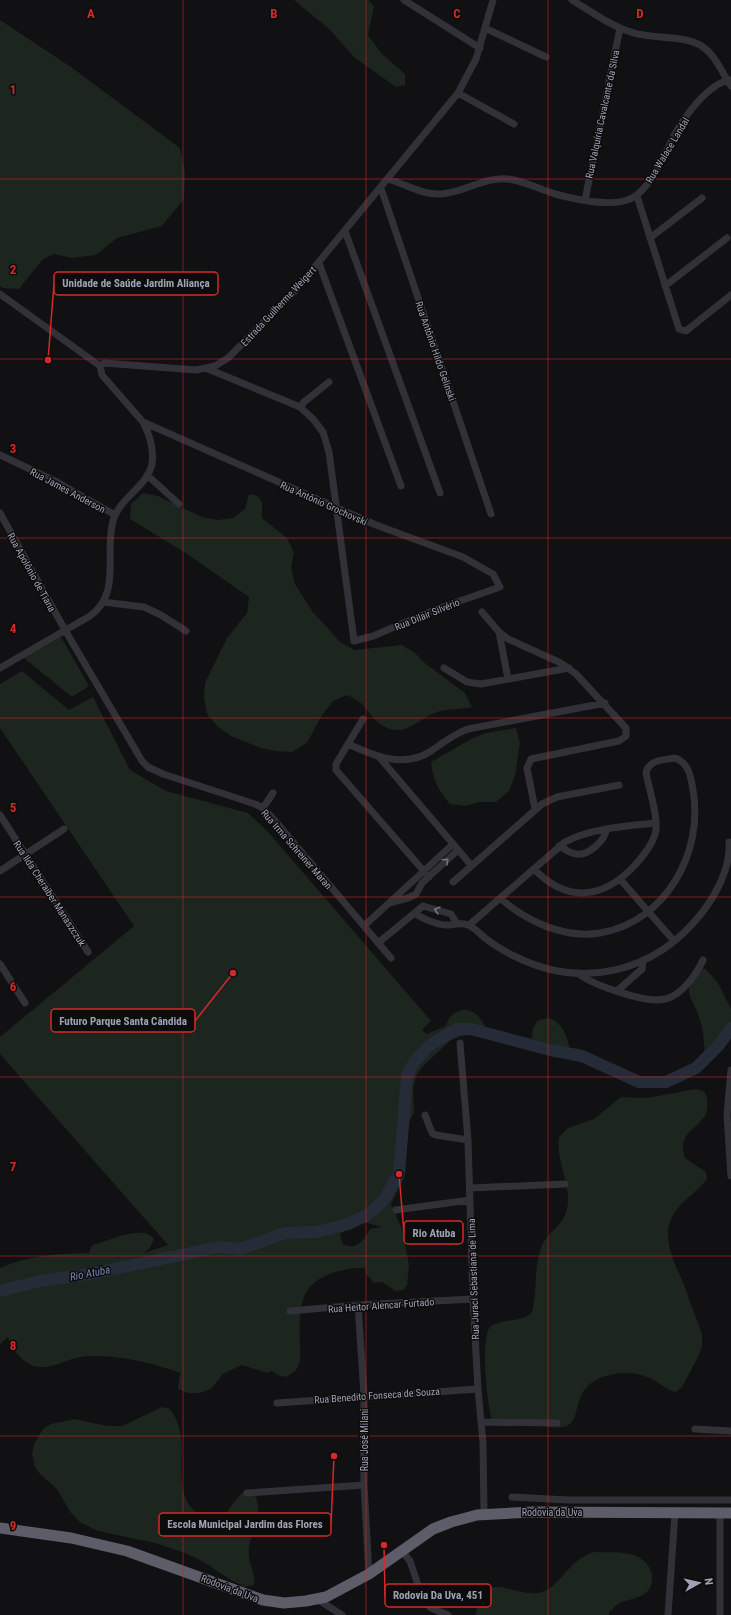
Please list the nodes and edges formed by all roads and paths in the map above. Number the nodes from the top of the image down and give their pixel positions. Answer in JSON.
{"nodes":[{"id":1,"x":404,"y":0,"type":"edge"},
{"id":2,"x":493,"y":0,"type":"edge"},
{"id":3,"x":572,"y":0,"type":"edge"},
{"id":4,"x":485,"y":28,"type":"junction"},
{"id":5,"x":620,"y":28,"type":"junction"},
{"id":6,"x":480,"y":48,"type":"junction"},
{"id":7,"x":546,"y":57,"type":"dead end"},
{"id":8,"x":730,"y":82,"type":"edge"},
{"id":9,"x":458,"y":93,"type":"junction"},
{"id":10,"x":514,"y":124,"type":"dead end"},
{"id":11,"x":388,"y":179,"type":"junction"},
{"id":12,"x":381,"y":188,"type":"junction"},
{"id":13,"x":637,"y":196,"type":"junction"},
{"id":14,"x":702,"y":198,"type":"dead end"},
{"id":15,"x":585,"y":200,"type":"junction"},
{"id":16,"x":345,"y":231,"type":"junction"},
{"id":17,"x":650,"y":238,"type":"junction"},
{"id":18,"x":727,"y":238,"type":"dead end"},
{"id":19,"x":318,"y":263,"type":"junction"},
{"id":20,"x":665,"y":286,"type":"junction"},
{"id":21,"x":0,"y":294,"type":"edge"},
{"id":22,"x":731,"y":295,"type":"edge"},
{"id":23,"x":100,"y":366,"type":"junction"},
{"id":24,"x":208,"y":368,"type":"junction"},
{"id":25,"x":329,"y":382,"type":"dead end"},
{"id":26,"x":300,"y":407,"type":"junction"},
{"id":27,"x":143,"y":422,"type":"junction"},
{"id":28,"x":0,"y":455,"type":"edge"},
{"id":29,"x":147,"y":474,"type":"junction"},
{"id":30,"x":400,"y":486,"type":"dead end"},
{"id":31,"x":440,"y":493,"type":"dead end"},
{"id":32,"x":180,"y":504,"type":"dead end"},
{"id":33,"x":337,"y":508,"type":"junction"},
{"id":34,"x":0,"y":514,"type":"edge"},
{"id":35,"x":491,"y":514,"type":"dead end"},
{"id":36,"x":115,"y":515,"type":"junction"},
{"id":37,"x":500,"y":587,"type":"joint"},
{"id":38,"x":103,"y":602,"type":"junction"},
{"id":39,"x":482,"y":612,"type":"dead end"},
{"id":40,"x":65,"y":630,"type":"junction"},
{"id":41,"x":186,"y":631,"type":"dead end"},
{"id":42,"x":499,"y":632,"type":"junction"},
{"id":43,"x":0,"y":668,"type":"edge"},
{"id":44,"x":444,"y":668,"type":"dead end"},
{"id":45,"x":569,"y":668,"type":"junction"},
{"id":46,"x":508,"y":679,"type":"junction"},
{"id":47,"x":604,"y":703,"type":"junction"},
{"id":48,"x":363,"y":719,"type":"dead end"},
{"id":49,"x":348,"y":744,"type":"junction"},
{"id":50,"x":380,"y":758,"type":"junction"},
{"id":51,"x":619,"y":785,"type":"dead end"},
{"id":52,"x":273,"y":793,"type":"dead end"},
{"id":53,"x":263,"y":808,"type":"junction"},
{"id":54,"x":536,"y":809,"type":"junction"},
{"id":55,"x":0,"y":815,"type":"edge"},
{"id":56,"x":656,"y":823,"type":"junction"},
{"id":57,"x":64,"y":829,"type":"dead end"},
{"id":58,"x":606,"y":830,"type":"junction"},
{"id":59,"x":729,"y":842,"type":"dead end"},
{"id":60,"x":453,"y":844,"type":"junction"},
{"id":61,"x":559,"y":846,"type":"junction"},
{"id":62,"x":458,"y":850,"type":"junction"},
{"id":63,"x":25,"y":854,"type":"junction"},
{"id":64,"x":471,"y":865,"type":"junction"},
{"id":65,"x":534,"y":869,"type":"junction"},
{"id":66,"x":423,"y":870,"type":"junction"},
{"id":67,"x":0,"y":871,"type":"edge"},
{"id":68,"x":429,"y":877,"type":"junction"},
{"id":69,"x":620,"y":879,"type":"junction"},
{"id":70,"x":452,"y":882,"type":"dead end"},
{"id":71,"x":405,"y":887,"type":"junction"},
{"id":72,"x":412,"y":896,"type":"junction"},
{"id":73,"x":500,"y":898,"type":"junction"},
{"id":74,"x":389,"y":903,"type":"junction"},
{"id":75,"x":649,"y":910,"type":"junction"},
{"id":76,"x":415,"y":913,"type":"junction"},
{"id":77,"x":456,"y":922,"type":"junction"},
{"id":78,"x":470,"y":925,"type":"junction"},
{"id":79,"x":364,"y":926,"type":"junction"},
{"id":80,"x":674,"y":941,"type":"junction"},
{"id":81,"x":378,"y":943,"type":"junction"},
{"id":82,"x":88,"y":952,"type":"dead end"},
{"id":83,"x":391,"y":958,"type":"dead end"},
{"id":84,"x":643,"y":960,"type":"junction"},
{"id":85,"x":703,"y":960,"type":"dead end"},
{"id":86,"x":0,"y":964,"type":"edge"},
{"id":87,"x":577,"y":973,"type":"junction"},
{"id":88,"x":617,"y":991,"type":"junction"},
{"id":89,"x":25,"y":1003,"type":"dead end"},
{"id":90,"x":460,"y":1043,"type":"dead end"},
{"id":91,"x":730,"y":1071,"type":"edge"},
{"id":92,"x":424,"y":1115,"type":"dead end"},
{"id":93,"x":729,"y":1115,"type":"edge"},
{"id":94,"x":468,"y":1140,"type":"junction"},
{"id":95,"x":731,"y":1176,"type":"edge"},
{"id":96,"x":565,"y":1184,"type":"dead end"},
{"id":97,"x":470,"y":1188,"type":"junction"},
{"id":98,"x":470,"y":1200,"type":"junction"},
{"id":99,"x":396,"y":1210,"type":"dead end"},
{"id":100,"x":473,"y":1299,"type":"junction"},
{"id":101,"x":358,"y":1305,"type":"junction"},
{"id":102,"x":290,"y":1312,"type":"dead end"},
{"id":103,"x":478,"y":1389,"type":"junction"},
{"id":104,"x":364,"y":1395,"type":"junction"},
{"id":105,"x":277,"y":1403,"type":"dead end"},
{"id":106,"x":481,"y":1422,"type":"junction"},
{"id":107,"x":557,"y":1424,"type":"dead end"},
{"id":108,"x":695,"y":1429,"type":"dead end"},
{"id":109,"x":731,"y":1431,"type":"edge"},
{"id":110,"x":364,"y":1485,"type":"junction"},
{"id":111,"x":247,"y":1493,"type":"dead end"},
{"id":112,"x":512,"y":1497,"type":"dead end"},
{"id":113,"x":731,"y":1500,"type":"edge"},
{"id":114,"x":675,"y":1513,"type":"junction"},
{"id":115,"x":726,"y":1513,"type":"edge"},
{"id":116,"x":484,"y":1514,"type":"junction"},
{"id":117,"x":0,"y":1528,"type":"edge"},
{"id":118,"x":402,"y":1551,"type":"junction"},
{"id":119,"x":369,"y":1574,"type":"junction"},
{"id":120,"x":317,"y":1599,"type":"junction"},
{"id":121,"x":342,"y":1615,"type":"edge"},
{"id":122,"x":448,"y":1615,"type":"edge"},
{"id":123,"x":668,"y":1615,"type":"edge"},
{"id":124,"x":720,"y":1615,"type":"edge"}],
"edges":[{"from":1,"to":6,"type":"street"},
{"from":2,"to":4,"type":"street","name":"Estrada Guilherme Weigert"},
{"from":3,"to":5,"type":"street"},
{"from":4,"to":6,"type":"street","name":"Estrada Guilherme Weigert"},
{"from":4,"to":7,"type":"street"},
{"from":5,"to":8,"type":"street"},
{"from":5,"to":15,"type":"street","name":"Rua Valquíria Cavalcante da Silva"},
{"from":6,"to":9,"type":"street","name":"Estrada Guilherme Weigert"},
{"from":8,"to":13,"type":"street","name":"Rua Walace Landal"},
{"from":9,"to":10,"type":"street"},
{"from":9,"to":11,"type":"street","name":"Estrada Guilherme Weigert"},
{"from":11,"to":12,"type":"street","name":"Estrada Guilherme Weigert"},
{"from":11,"to":15,"type":"street"},
{"from":12,"to":16,"type":"street","name":"Estrada Guilherme Weigert"},
{"from":12,"to":35,"type":"street","name":"Rua Antônio Hildo Gelinski"},
{"from":13,"to":15,"type":"street"},
{"from":13,"to":17,"type":"street"},
{"from":14,"to":17,"type":"street"},
{"from":16,"to":19,"type":"street","name":"Estrada Guilherme Weigert"},
{"from":16,"to":31,"type":"street"},
{"from":17,"to":20,"type":"street"},
{"from":18,"to":20,"type":"street"},
{"from":19,"to":24,"type":"street","name":"Estrada Guilherme Weigert"},
{"from":19,"to":30,"type":"street"},
{"from":20,"to":22,"type":"street"},
{"from":21,"to":23,"type":"street"},
{"from":23,"to":24,"type":"street","name":"Estrada Guilherme Weigert"},
{"from":23,"to":27,"type":"street"},
{"from":24,"to":26,"type":"street"},
{"from":25,"to":26,"type":"street"},
{"from":26,"to":33,"type":"street"},
{"from":27,"to":29,"type":"street"},
{"from":27,"to":33,"type":"street","name":"Rua Antônio Grochovski"},
{"from":28,"to":36,"type":"street","name":"Rua James Anderson"},
{"from":29,"to":32,"type":"street"},
{"from":29,"to":36,"type":"street"},
{"from":33,"to":37,"type":"street","name":"Rua Antônio Grochovski"},
{"from":33,"to":37,"type":"street","name":"Rua Dilair Silvério"},
{"from":34,"to":40,"type":"street","name":"Rua Apolônio de Tiana"},
{"from":36,"to":38,"type":"street"},
{"from":38,"to":40,"type":"street"},
{"from":38,"to":41,"type":"street"},
{"from":39,"to":42,"type":"street"},
{"from":40,"to":43,"type":"street"},
{"from":40,"to":53,"type":"street","name":"Rua Irma Schreiner Maran"},
{"from":42,"to":45,"type":"street"},
{"from":42,"to":46,"type":"street"},
{"from":44,"to":46,"type":"street"},
{"from":45,"to":46,"type":"street"},
{"from":45,"to":47,"type":"street"},
{"from":47,"to":50,"type":"street"},
{"from":47,"to":54,"type":"street"},
{"from":48,"to":49,"type":"street"},
{"from":49,"to":50,"type":"street"},
{"from":49,"to":66,"type":"street"},
{"from":50,"to":60,"type":"street"},
{"from":51,"to":54,"type":"street"},
{"from":52,"to":53,"type":"street"},
{"from":53,"to":79,"type":"street","name":"Rua Irma Schreiner Maran"},
{"from":54,"to":64,"type":"street"},
{"from":55,"to":63,"type":"street","name":"Rua Ilda Cheraiber Manaszczuk"},
{"from":56,"to":58,"type":"street"},
{"from":56,"to":69,"type":"street"},
{"from":56,"to":75,"type":"street"},
{"from":57,"to":63,"type":"street"},
{"from":58,"to":61,"type":"street"},
{"from":58,"to":61,"type":"street"},
{"from":59,"to":80,"type":"street"},
{"from":60,"to":62,"type":"street"},
{"from":60,"to":66,"type":"street"},
{"from":61,"to":65,"type":"street"},
{"from":62,"to":64,"type":"street"},
{"from":68,"to":62,"type":"street","one_way":true},
{"from":63,"to":67,"type":"street"},
{"from":63,"to":82,"type":"street","name":"Rua Ilda Cheraiber Manaszczuk"},
{"from":64,"to":70,"type":"street"},
{"from":65,"to":69,"type":"street"},
{"from":65,"to":73,"type":"street"},
{"from":66,"to":68,"type":"street"},
{"from":66,"to":71,"type":"street"},
{"from":68,"to":72,"type":"street"},
{"from":69,"to":75,"type":"street"},
{"from":71,"to":72,"type":"street"},
{"from":71,"to":74,"type":"street"},
{"from":72,"to":74,"type":"street"},
{"from":73,"to":75,"type":"street"},
{"from":73,"to":78,"type":"street"},
{"from":74,"to":79,"type":"street"},
{"from":75,"to":80,"type":"street"},
{"from":76,"to":77,"type":"street"},
{"from":77,"to":76,"type":"street","one_way":true},
{"from":76,"to":81,"type":"street"},
{"from":77,"to":78,"type":"street"},
{"from":78,"to":87,"type":"street"},
{"from":79,"to":81,"type":"street","name":"Rua Irma Schreiner Maran"},
{"from":80,"to":84,"type":"street"},
{"from":81,"to":83,"type":"street","name":"Rua Irma Schreiner Maran"},
{"from":84,"to":87,"type":"street"},
{"from":84,"to":88,"type":"street"},
{"from":85,"to":88,"type":"street"},
{"from":86,"to":89,"type":"street"},
{"from":87,"to":88,"type":"street"},
{"from":90,"to":94,"type":"street","name":"Rua Juraci Sebastiana de Lima"},
{"from":91,"to":93,"type":"street"},
{"from":92,"to":94,"type":"street"},
{"from":93,"to":95,"type":"street"},
{"from":94,"to":97,"type":"street","name":"Rua Juraci Sebastiana de Lima"},
{"from":96,"to":97,"type":"street"},
{"from":97,"to":98,"type":"street","name":"Rua Juraci Sebastiana de Lima"},
{"from":98,"to":99,"type":"street"},
{"from":98,"to":100,"type":"street","name":"Rua Juraci Sebastiana de Lima"},
{"from":100,"to":101,"type":"street","name":"Rua Heitor Alencar Furtado"},
{"from":100,"to":103,"type":"street","name":"Rua Juraci Sebastiana de Lima"},
{"from":101,"to":102,"type":"street","name":"Rua Heitor Alencar Furtado"},
{"from":101,"to":104,"type":"street","name":"Rua José Milani"},
{"from":103,"to":104,"type":"street","name":"Rua Benedito Fonseca de Souza"},
{"from":103,"to":106,"type":"street","name":"Rua Juraci Sebastiana de Lima"},
{"from":104,"to":105,"type":"street","name":"Rua Benedito Fonseca de Souza"},
{"from":104,"to":110,"type":"street","name":"Rua José Milani"},
{"from":106,"to":107,"type":"street"},
{"from":106,"to":116,"type":"street","name":"Rua Juraci Sebastiana de Lima"},
{"from":108,"to":109,"type":"street"},
{"from":110,"to":111,"type":"street"},
{"from":110,"to":119,"type":"street","name":"Rua José Milani"},
{"from":112,"to":113,"type":"street"},
{"from":114,"to":115,"type":"highway","name":"Rodovia da Uva"},
{"from":114,"to":116,"type":"highway","name":"Rodovia da Uva"},
{"from":114,"to":123,"type":"street"},
{"from":115,"to":124,"type":"street"},
{"from":116,"to":118,"type":"highway","name":"Rodovia da Uva"},
{"from":117,"to":120,"type":"highway","name":"Rodovia da Uva"},
{"from":118,"to":119,"type":"highway","name":"Rodovia da Uva"},
{"from":118,"to":122,"type":"street"},
{"from":119,"to":120,"type":"highway","name":"Rodovia da Uva"},
{"from":120,"to":121,"type":"street"}]}
